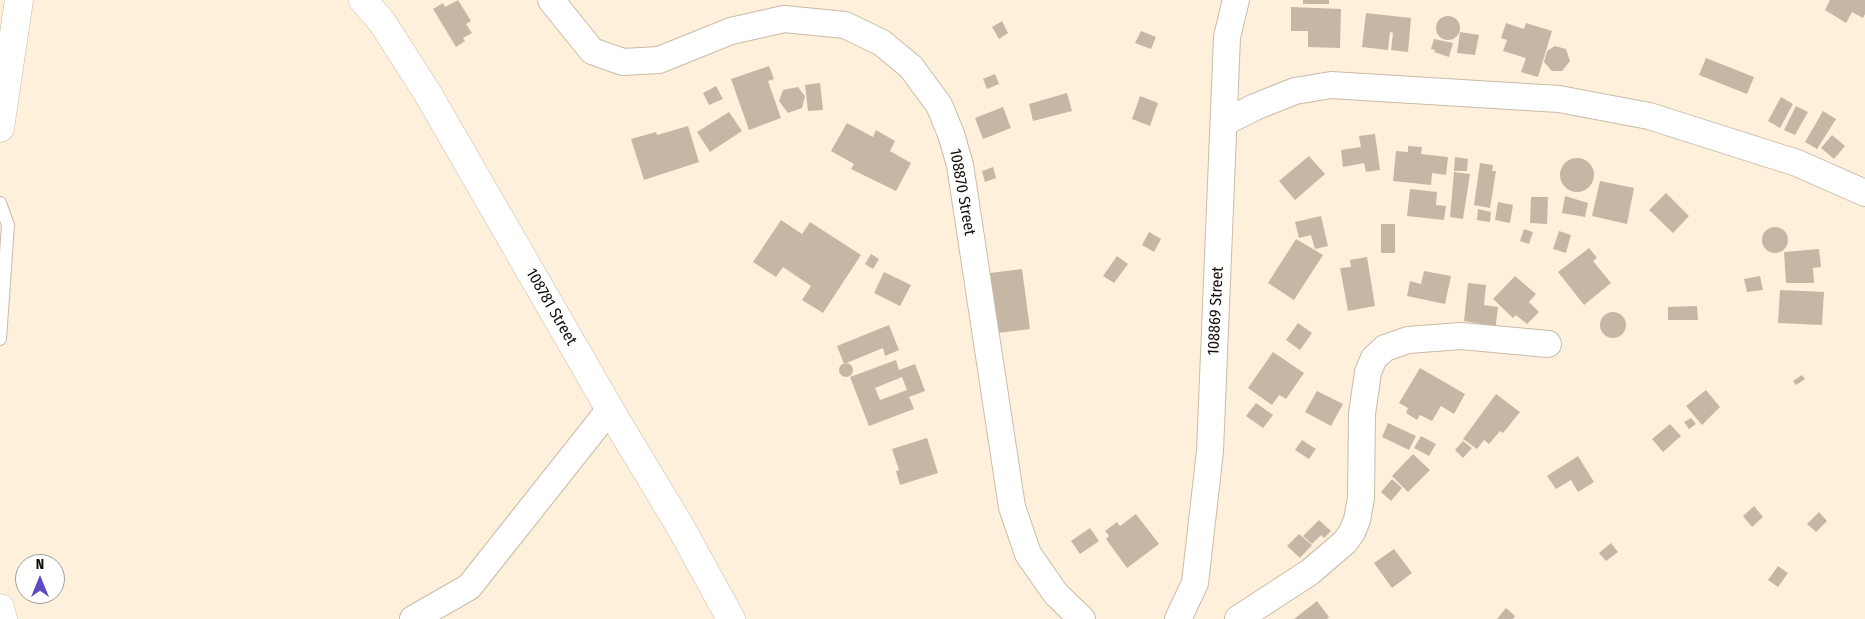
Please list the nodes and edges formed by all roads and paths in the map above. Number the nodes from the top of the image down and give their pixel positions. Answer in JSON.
{"nodes":[{"id":1,"x":19,"y":0,"type":"edge"},
{"id":2,"x":363,"y":0,"type":"edge"},
{"id":3,"x":550,"y":0,"type":"edge"},
{"id":4,"x":1236,"y":0,"type":"edge"},
{"id":5,"x":382,"y":11,"type":"edge"},
{"id":6,"x":1225,"y":122,"type":"junction"},
{"id":7,"x":0,"y":128,"type":"edge"},
{"id":8,"x":1865,"y":193,"type":"edge"},
{"id":9,"x":0,"y":203,"type":"edge"},
{"id":10,"x":0,"y":339,"type":"edge"},
{"id":11,"x":1548,"y":344,"type":"dead end"},
{"id":12,"x":610,"y":409,"type":"junction"},
{"id":13,"x":0,"y":608,"type":"edge"},
{"id":14,"x":3,"y":619,"type":"edge"},
{"id":15,"x":413,"y":619,"type":"edge"},
{"id":16,"x":731,"y":619,"type":"edge"},
{"id":17,"x":1082,"y":619,"type":"edge"},
{"id":18,"x":1178,"y":619,"type":"edge"},
{"id":19,"x":1238,"y":619,"type":"edge"}],
"edges":[{"from":1,"to":7,"type":"street"},
{"from":2,"to":5,"type":"street","name":"108781 Street"},
{"from":3,"to":17,"type":"street","name":"108870 Street"},
{"from":4,"to":6,"type":"street","name":"108869 Street"},
{"from":5,"to":12,"type":"street","name":"108781 Street"},
{"from":6,"to":8,"type":"street"},
{"from":6,"to":18,"type":"street","name":"108869 Street"},
{"from":9,"to":10,"type":"lane"},
{"from":11,"to":19,"type":"street"},
{"from":12,"to":15,"type":"street"},
{"from":12,"to":16,"type":"street","name":"108781 Street"},
{"from":13,"to":14,"type":"street"}]}
